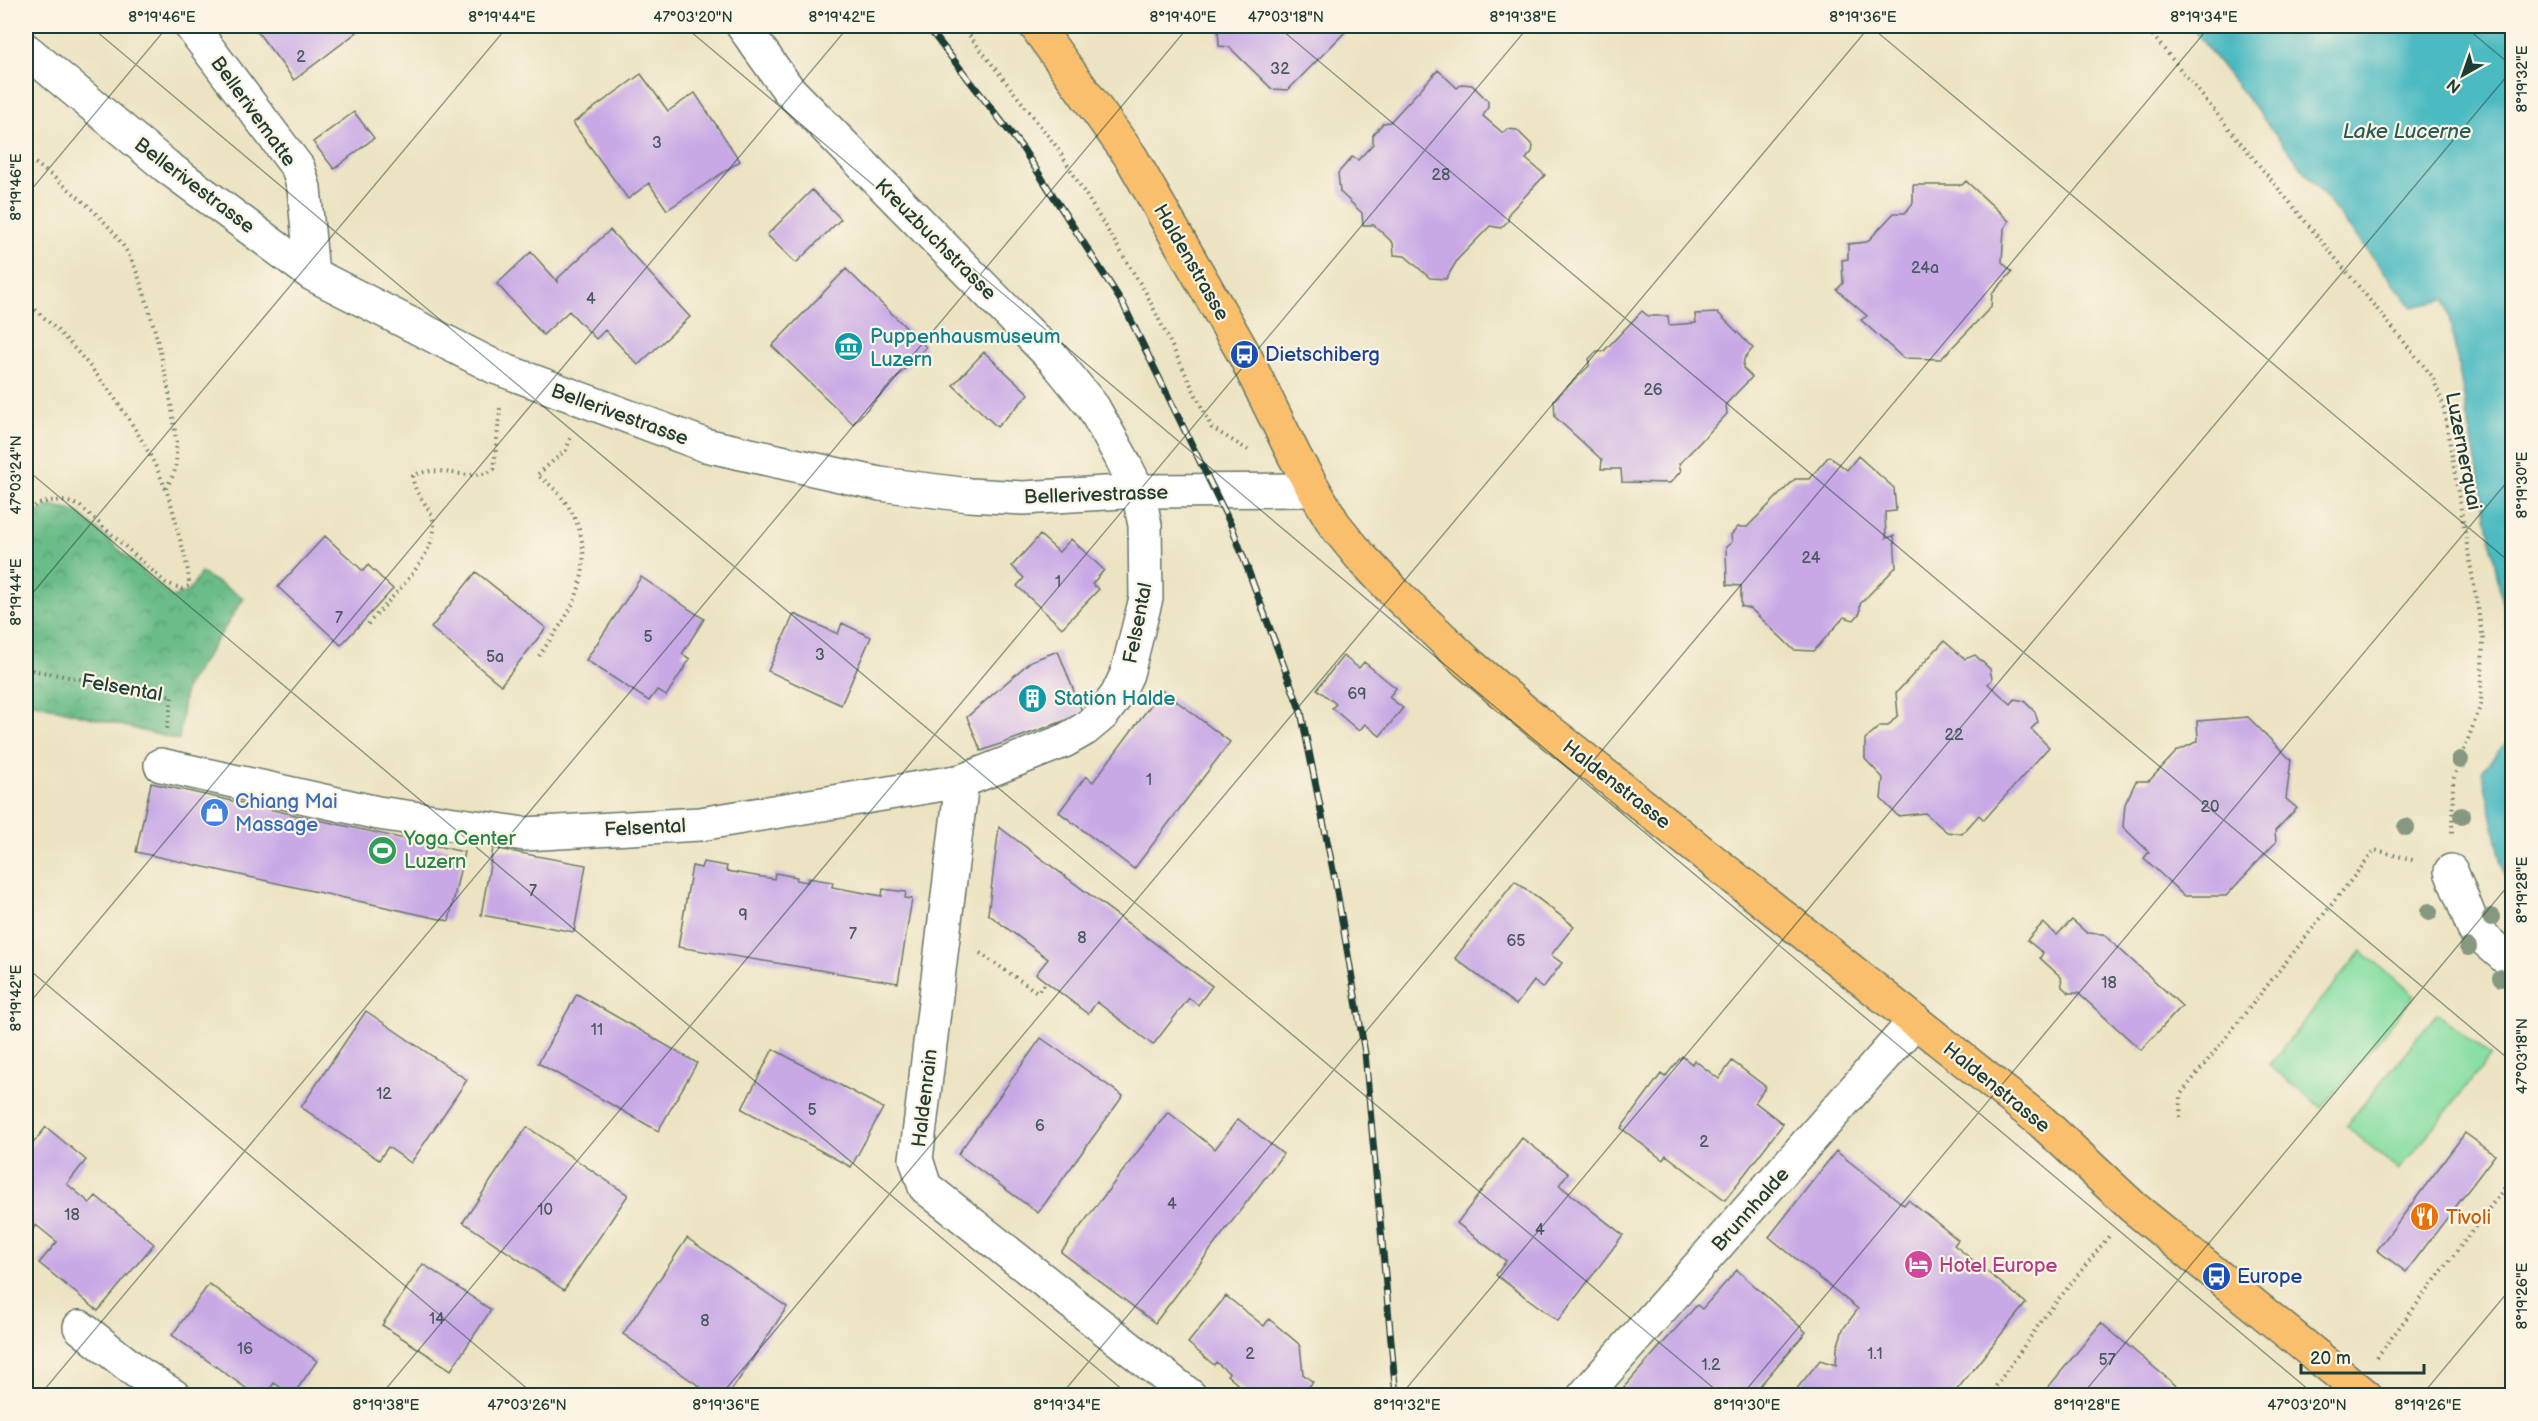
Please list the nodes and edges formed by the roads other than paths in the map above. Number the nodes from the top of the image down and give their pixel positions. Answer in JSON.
{"nodes":[{"id":1,"x":191,"y":26,"type":"edge"},
{"id":2,"x":743,"y":26,"type":"edge"},
{"id":3,"x":1036,"y":26,"type":"edge"},
{"id":4,"x":26,"y":50,"type":"edge"},
{"id":5,"x":312,"y":274,"type":"junction"},
{"id":6,"x":1312,"y":490,"type":"junction"},
{"id":7,"x":1138,"y":491,"type":"junction"},
{"id":8,"x":161,"y":765,"type":"road end"},
{"id":9,"x":962,"y":781,"type":"junction"},
{"id":10,"x":2451,"y":871,"type":"road end"},
{"id":11,"x":2512,"y":963,"type":"edge"},
{"id":12,"x":1915,"y":1021,"type":"junction"},
{"id":13,"x":80,"y":1327,"type":"dead end"},
{"id":14,"x":174,"y":1395,"type":"edge"},
{"id":15,"x":1190,"y":1395,"type":"edge"},
{"id":16,"x":1584,"y":1395,"type":"edge"},
{"id":17,"x":2366,"y":1395,"type":"edge"}],
"edges":[{"from":1,"to":5,"type":"street","name":"Bellerivematte"},
{"from":2,"to":7,"type":"street","name":"Kreuzbuchstrasse"},
{"from":3,"to":6,"type":"main road","name":"Haldenstrasse"},
{"from":4,"to":5,"type":"street","name":"Bellerivestrasse"},
{"from":5,"to":7,"type":"street","name":"Bellerivestrasse"},
{"from":6,"to":7,"type":"street","name":"Bellerivestrasse"},
{"from":6,"to":12,"type":"main road","name":"Haldenstrasse"},
{"from":7,"to":9,"type":"street","name":"Felsental"},
{"from":8,"to":9,"type":"street","name":"Felsental"},
{"from":9,"to":15,"type":"street","name":"Haldenrain"},
{"from":10,"to":11,"type":"street"},
{"from":12,"to":16,"type":"street","name":"Brunnhalde"},
{"from":12,"to":17,"type":"main road","name":"Haldenstrasse"},
{"from":13,"to":14,"type":"street"}]}
